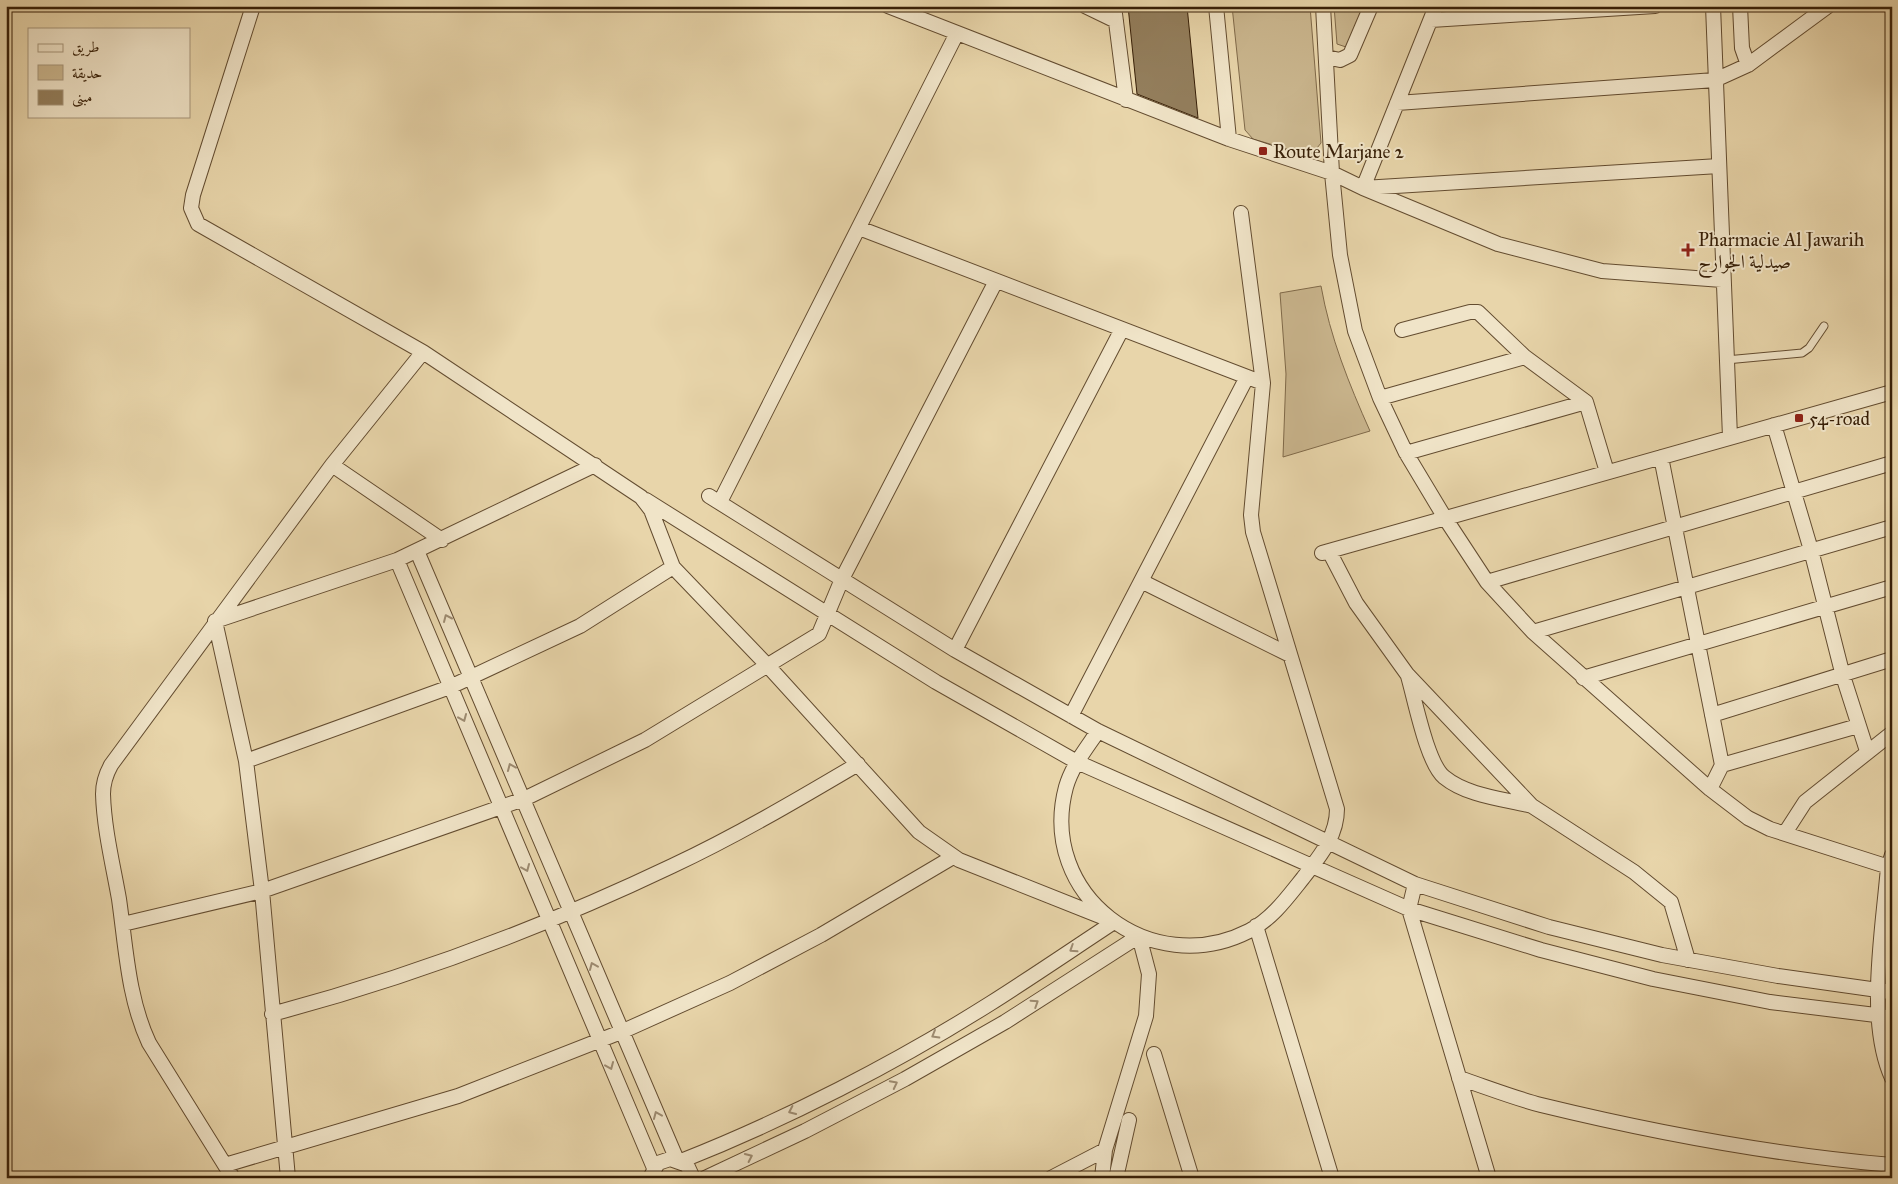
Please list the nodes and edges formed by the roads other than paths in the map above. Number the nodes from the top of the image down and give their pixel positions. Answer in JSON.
{"nodes":[{"id":1,"x":253,"y":6,"type":"edge"},
{"id":2,"x":888,"y":6,"type":"edge"},
{"id":3,"x":1085,"y":6,"type":"edge"},
{"id":4,"x":1114,"y":6,"type":"edge"},
{"id":5,"x":1216,"y":6,"type":"edge"},
{"id":6,"x":1323,"y":6,"type":"edge"},
{"id":7,"x":1371,"y":6,"type":"edge"},
{"id":8,"x":1436,"y":6,"type":"edge"},
{"id":9,"x":1655,"y":6,"type":"edge"},
{"id":10,"x":1713,"y":6,"type":"edge"},
{"id":11,"x":1740,"y":6,"type":"edge"},
{"id":12,"x":1828,"y":6,"type":"edge"},
{"id":13,"x":1431,"y":20,"type":"junction"},
{"id":14,"x":1116,"y":21,"type":"junction"},
{"id":15,"x":956,"y":33,"type":"junction"},
{"id":16,"x":1326,"y":57,"type":"junction"},
{"id":17,"x":1748,"y":65,"type":"junction"},
{"id":18,"x":1715,"y":80,"type":"junction"},
{"id":19,"x":1126,"y":100,"type":"junction"},
{"id":20,"x":1397,"y":103,"type":"junction"},
{"id":21,"x":1229,"y":139,"type":"junction"},
{"id":22,"x":1719,"y":166,"type":"junction"},
{"id":23,"x":1332,"y":173,"type":"junction"},
{"id":24,"x":1362,"y":188,"type":"junction"},
{"id":25,"x":1241,"y":213,"type":"dead end"},
{"id":26,"x":858,"y":228,"type":"junction"},
{"id":27,"x":1722,"y":280,"type":"junction"},
{"id":28,"x":996,"y":281,"type":"junction"},
{"id":29,"x":1824,"y":326,"type":"dead end"},
{"id":30,"x":1122,"y":329,"type":"junction"},
{"id":31,"x":1402,"y":330,"type":"dead end"},
{"id":32,"x":423,"y":352,"type":"junction"},
{"id":33,"x":1525,"y":357,"type":"junction"},
{"id":34,"x":1726,"y":360,"type":"junction"},
{"id":35,"x":1247,"y":376,"type":"junction"},
{"id":36,"x":1263,"y":383,"type":"junction"},
{"id":37,"x":1892,"y":392,"type":"edge"},
{"id":38,"x":1380,"y":398,"type":"junction"},
{"id":39,"x":1586,"y":402,"type":"junction"},
{"id":40,"x":1774,"y":425,"type":"junction"},
{"id":41,"x":1730,"y":437,"type":"junction"},
{"id":42,"x":1406,"y":453,"type":"junction"},
{"id":43,"x":1661,"y":457,"type":"junction"},
{"id":44,"x":1892,"y":463,"type":"edge"},
{"id":45,"x":332,"y":465,"type":"junction"},
{"id":46,"x":595,"y":465,"type":"junction"},
{"id":47,"x":1607,"y":472,"type":"junction"},
{"id":48,"x":1794,"y":491,"type":"junction"},
{"id":49,"x":641,"y":497,"type":"junction"},
{"id":50,"x":1445,"y":518,"type":"junction"},
{"id":51,"x":1673,"y":527,"type":"junction"},
{"id":52,"x":1892,"y":527,"type":"edge"},
{"id":53,"x":442,"y":540,"type":"junction"},
{"id":54,"x":1811,"y":550,"type":"junction"},
{"id":55,"x":418,"y":551,"type":"junction"},
{"id":56,"x":397,"y":560,"type":"junction"},
{"id":57,"x":673,"y":567,"type":"junction"},
{"id":58,"x":842,"y":579,"type":"junction"},
{"id":59,"x":1141,"y":582,"type":"junction"},
{"id":60,"x":1487,"y":582,"type":"junction"},
{"id":61,"x":1686,"y":587,"type":"junction"},
{"id":62,"x":1892,"y":587,"type":"edge"},
{"id":63,"x":1826,"y":606,"type":"junction"},
{"id":64,"x":828,"y":615,"type":"junction"},
{"id":65,"x":215,"y":622,"type":"junction"},
{"id":66,"x":1533,"y":632,"type":"junction"},
{"id":67,"x":1697,"y":644,"type":"junction"},
{"id":68,"x":954,"y":650,"type":"junction"},
{"id":69,"x":1290,"y":655,"type":"junction"},
{"id":70,"x":1892,"y":659,"type":"edge"},
{"id":71,"x":768,"y":666,"type":"junction"},
{"id":72,"x":1408,"y":674,"type":"junction"},
{"id":73,"x":1843,"y":676,"type":"junction"},
{"id":74,"x":472,"y":677,"type":"junction"},
{"id":75,"x":1583,"y":678,"type":"junction"},
{"id":76,"x":450,"y":687,"type":"junction"},
{"id":77,"x":1712,"y":715,"type":"junction"},
{"id":78,"x":1071,"y":716,"type":"junction"},
{"id":79,"x":1858,"y":726,"type":"junction"},
{"id":80,"x":1098,"y":731,"type":"junction"},
{"id":81,"x":1892,"y":733,"type":"edge"},
{"id":82,"x":1867,"y":751,"type":"junction"},
{"id":83,"x":246,"y":761,"type":"junction"},
{"id":84,"x":1077,"y":762,"type":"junction"},
{"id":85,"x":858,"y":764,"type":"junction"},
{"id":86,"x":1722,"y":766,"type":"junction"},
{"id":87,"x":1710,"y":789,"type":"junction"},
{"id":88,"x":524,"y":799,"type":"junction"},
{"id":89,"x":1532,"y":806,"type":"junction"},
{"id":90,"x":501,"y":808,"type":"junction"},
{"id":91,"x":1785,"y":833,"type":"junction"},
{"id":92,"x":1330,"y":841,"type":"junction"},
{"id":93,"x":953,"y":857,"type":"junction"},
{"id":94,"x":1890,"y":863,"type":"edge"},
{"id":95,"x":1312,"y":866,"type":"junction"},
{"id":96,"x":1416,"y":884,"type":"junction"},
{"id":97,"x":262,"y":891,"type":"junction"},
{"id":98,"x":1410,"y":909,"type":"junction"},
{"id":99,"x":571,"y":912,"type":"junction"},
{"id":100,"x":1112,"y":921,"type":"junction"},
{"id":101,"x":550,"y":922,"type":"junction"},
{"id":102,"x":122,"y":924,"type":"junction"},
{"id":103,"x":1256,"y":926,"type":"junction"},
{"id":104,"x":1138,"y":936,"type":"junction"},
{"id":105,"x":1688,"y":960,"type":"junction"},
{"id":106,"x":1885,"y":992,"type":"edge"},
{"id":107,"x":272,"y":1014,"type":"junction"},
{"id":108,"x":1877,"y":1016,"type":"junction"},
{"id":109,"x":1892,"y":1017,"type":"edge"},
{"id":110,"x":621,"y":1032,"type":"junction"},
{"id":111,"x":599,"y":1040,"type":"junction"},
{"id":112,"x":1154,"y":1054,"type":"dead end"},
{"id":113,"x":1459,"y":1078,"type":"junction"},
{"id":114,"x":1892,"y":1078,"type":"edge"},
{"id":115,"x":1129,"y":1120,"type":"dead end"},
{"id":116,"x":285,"y":1147,"type":"junction"},
{"id":117,"x":1105,"y":1150,"type":"junction"},
{"id":118,"x":679,"y":1160,"type":"junction"},
{"id":119,"x":225,"y":1165,"type":"junction"},
{"id":120,"x":1892,"y":1165,"type":"edge"},
{"id":121,"x":649,"y":1174,"type":"edge"},
{"id":122,"x":233,"y":1178,"type":"edge"},
{"id":123,"x":288,"y":1178,"type":"edge"},
{"id":124,"x":693,"y":1178,"type":"edge"},
{"id":125,"x":705,"y":1178,"type":"edge"},
{"id":126,"x":1051,"y":1178,"type":"edge"},
{"id":127,"x":1102,"y":1178,"type":"edge"},
{"id":128,"x":1116,"y":1178,"type":"edge"},
{"id":129,"x":1192,"y":1178,"type":"edge"},
{"id":130,"x":1332,"y":1178,"type":"edge"},
{"id":131,"x":1490,"y":1178,"type":"edge"}],
"edges":[{"from":1,"to":32,"type":"street"},
{"from":2,"to":15,"type":"street"},
{"from":3,"to":14,"type":"street"},
{"from":4,"to":14,"type":"street"},
{"from":5,"to":21,"type":"street"},
{"from":6,"to":16,"type":"street"},
{"from":7,"to":16,"type":"street"},
{"from":8,"to":13,"type":"street"},
{"from":9,"to":13,"type":"street"},
{"from":10,"to":18,"type":"street"},
{"from":11,"to":17,"type":"street"},
{"from":12,"to":17,"type":"street"},
{"from":13,"to":20,"type":"street"},
{"from":14,"to":19,"type":"street"},
{"from":15,"to":19,"type":"street"},
{"from":15,"to":26,"type":"street"},
{"from":16,"to":23,"type":"street"},
{"from":17,"to":18,"type":"street"},
{"from":18,"to":20,"type":"street"},
{"from":18,"to":22,"type":"street"},
{"from":19,"to":21,"type":"street"},
{"from":20,"to":24,"type":"street"},
{"from":21,"to":23,"type":"street"},
{"from":22,"to":24,"type":"street"},
{"from":22,"to":27,"type":"street"},
{"from":23,"to":24,"type":"street"},
{"from":23,"to":38,"type":"street"},
{"from":24,"to":27,"type":"street"},
{"from":25,"to":36,"type":"street"},
{"from":26,"to":28,"type":"street"},
{"from":26,"to":58,"type":"street"},
{"from":27,"to":34,"type":"street"},
{"from":28,"to":30,"type":"street"},
{"from":28,"to":58,"type":"street"},
{"from":29,"to":34,"type":"lane"},
{"from":30,"to":35,"type":"street"},
{"from":30,"to":68,"type":"street"},
{"from":31,"to":33,"type":"street"},
{"from":32,"to":45,"type":"street"},
{"from":32,"to":46,"type":"street"},
{"from":33,"to":38,"type":"street"},
{"from":33,"to":39,"type":"street"},
{"from":34,"to":41,"type":"street"},
{"from":35,"to":36,"type":"street"},
{"from":35,"to":59,"type":"street"},
{"from":36,"to":69,"type":"street"},
{"from":37,"to":40,"type":"street"},
{"from":38,"to":42,"type":"street"},
{"from":39,"to":42,"type":"street"},
{"from":39,"to":47,"type":"street"},
{"from":40,"to":41,"type":"street"},
{"from":40,"to":48,"type":"street"},
{"from":41,"to":43,"type":"street"},
{"from":42,"to":50,"type":"street"},
{"from":43,"to":47,"type":"street"},
{"from":43,"to":51,"type":"street"},
{"from":44,"to":48,"type":"street"},
{"from":45,"to":53,"type":"street"},
{"from":45,"to":65,"type":"street"},
{"from":46,"to":49,"type":"street"},
{"from":46,"to":53,"type":"street"},
{"from":47,"to":50,"type":"street"},
{"from":48,"to":51,"type":"street"},
{"from":48,"to":54,"type":"street"},
{"from":49,"to":57,"type":"street"},
{"from":49,"to":64,"type":"street"},
{"from":50,"to":60,"type":"street"},
{"from":50,"to":72,"type":"street"},
{"from":51,"to":60,"type":"street"},
{"from":51,"to":61,"type":"street"},
{"from":52,"to":54,"type":"street"},
{"from":53,"to":55,"type":"street"},
{"from":54,"to":61,"type":"street"},
{"from":54,"to":63,"type":"street"},
{"from":55,"to":56,"type":"street"},
{"from":74,"to":55,"type":"street","one_way":true},
{"from":56,"to":65,"type":"street"},
{"from":56,"to":76,"type":"street"},
{"from":57,"to":71,"type":"street"},
{"from":57,"to":74,"type":"street"},
{"from":58,"to":64,"type":"street"},
{"from":58,"to":68,"type":"street"},
{"from":59,"to":69,"type":"street"},
{"from":59,"to":78,"type":"street"},
{"from":60,"to":66,"type":"street"},
{"from":61,"to":66,"type":"street"},
{"from":61,"to":67,"type":"street"},
{"from":62,"to":63,"type":"street"},
{"from":63,"to":67,"type":"street"},
{"from":63,"to":73,"type":"street"},
{"from":64,"to":71,"type":"street"},
{"from":64,"to":84,"type":"street"},
{"from":65,"to":83,"type":"street"},
{"from":65,"to":102,"type":"street"},
{"from":66,"to":75,"type":"street"},
{"from":67,"to":75,"type":"street"},
{"from":67,"to":77,"type":"street"},
{"from":68,"to":78,"type":"street"},
{"from":69,"to":92,"type":"street"},
{"from":70,"to":73,"type":"street"},
{"from":71,"to":85,"type":"street"},
{"from":71,"to":88,"type":"street"},
{"from":72,"to":89,"type":"street"},
{"from":72,"to":89,"type":"street"},
{"from":73,"to":77,"type":"street"},
{"from":73,"to":79,"type":"street"},
{"from":74,"to":76,"type":"street"},
{"from":88,"to":74,"type":"street","one_way":true},
{"from":75,"to":87,"type":"street"},
{"from":76,"to":83,"type":"street"},
{"from":76,"to":90,"type":"street","one_way":true},
{"from":77,"to":86,"type":"street"},
{"from":78,"to":80,"type":"street"},
{"from":79,"to":82,"type":"street"},
{"from":79,"to":86,"type":"street"},
{"from":80,"to":84,"type":"street"},
{"from":80,"to":92,"type":"street"},
{"from":81,"to":82,"type":"street"},
{"from":82,"to":91,"type":"street"},
{"from":83,"to":97,"type":"street"},
{"from":84,"to":95,"type":"street"},
{"from":84,"to":100,"type":"street"},
{"from":85,"to":93,"type":"street"},
{"from":85,"to":99,"type":"street"},
{"from":86,"to":87,"type":"street"},
{"from":87,"to":91,"type":"street"},
{"from":88,"to":90,"type":"street"},
{"from":88,"to":99,"type":"street"},
{"from":89,"to":105,"type":"street"},
{"from":90,"to":97,"type":"street"},
{"from":90,"to":101,"type":"street","one_way":true},
{"from":91,"to":94,"type":"street"},
{"from":92,"to":95,"type":"street"},
{"from":92,"to":96,"type":"street"},
{"from":93,"to":100,"type":"street"},
{"from":93,"to":110,"type":"street"},
{"from":94,"to":106,"type":"street"},
{"from":95,"to":98,"type":"street"},
{"from":95,"to":103,"type":"street"},
{"from":96,"to":98,"type":"street"},
{"from":96,"to":105,"type":"street"},
{"from":97,"to":102,"type":"street"},
{"from":97,"to":107,"type":"street"},
{"from":98,"to":108,"type":"street"},
{"from":98,"to":113,"type":"street"},
{"from":99,"to":101,"type":"street"},
{"from":110,"to":99,"type":"street","one_way":true},
{"from":100,"to":104,"type":"street"},
{"from":100,"to":118,"type":"street","one_way":true},
{"from":101,"to":107,"type":"street"},
{"from":101,"to":111,"type":"street"},
{"from":102,"to":119,"type":"street"},
{"from":103,"to":104,"type":"street"},
{"from":103,"to":130,"type":"street"},
{"from":104,"to":117,"type":"street"},
{"from":125,"to":104,"type":"street","one_way":true},
{"from":105,"to":106,"type":"street"},
{"from":106,"to":108,"type":"street"},
{"from":107,"to":116,"type":"street"},
{"from":108,"to":109,"type":"street"},
{"from":108,"to":114,"type":"street"},
{"from":110,"to":111,"type":"street"},
{"from":118,"to":110,"type":"street","one_way":true},
{"from":111,"to":116,"type":"street"},
{"from":111,"to":121,"type":"street","one_way":true},
{"from":112,"to":129,"type":"street"},
{"from":113,"to":120,"type":"street"},
{"from":113,"to":131,"type":"street"},
{"from":115,"to":128,"type":"street"},
{"from":116,"to":119,"type":"street"},
{"from":116,"to":123,"type":"street"},
{"from":117,"to":126,"type":"street"},
{"from":117,"to":127,"type":"street"},
{"from":118,"to":121,"type":"street"},
{"from":118,"to":124,"type":"street"},
{"from":119,"to":122,"type":"street"}]}
